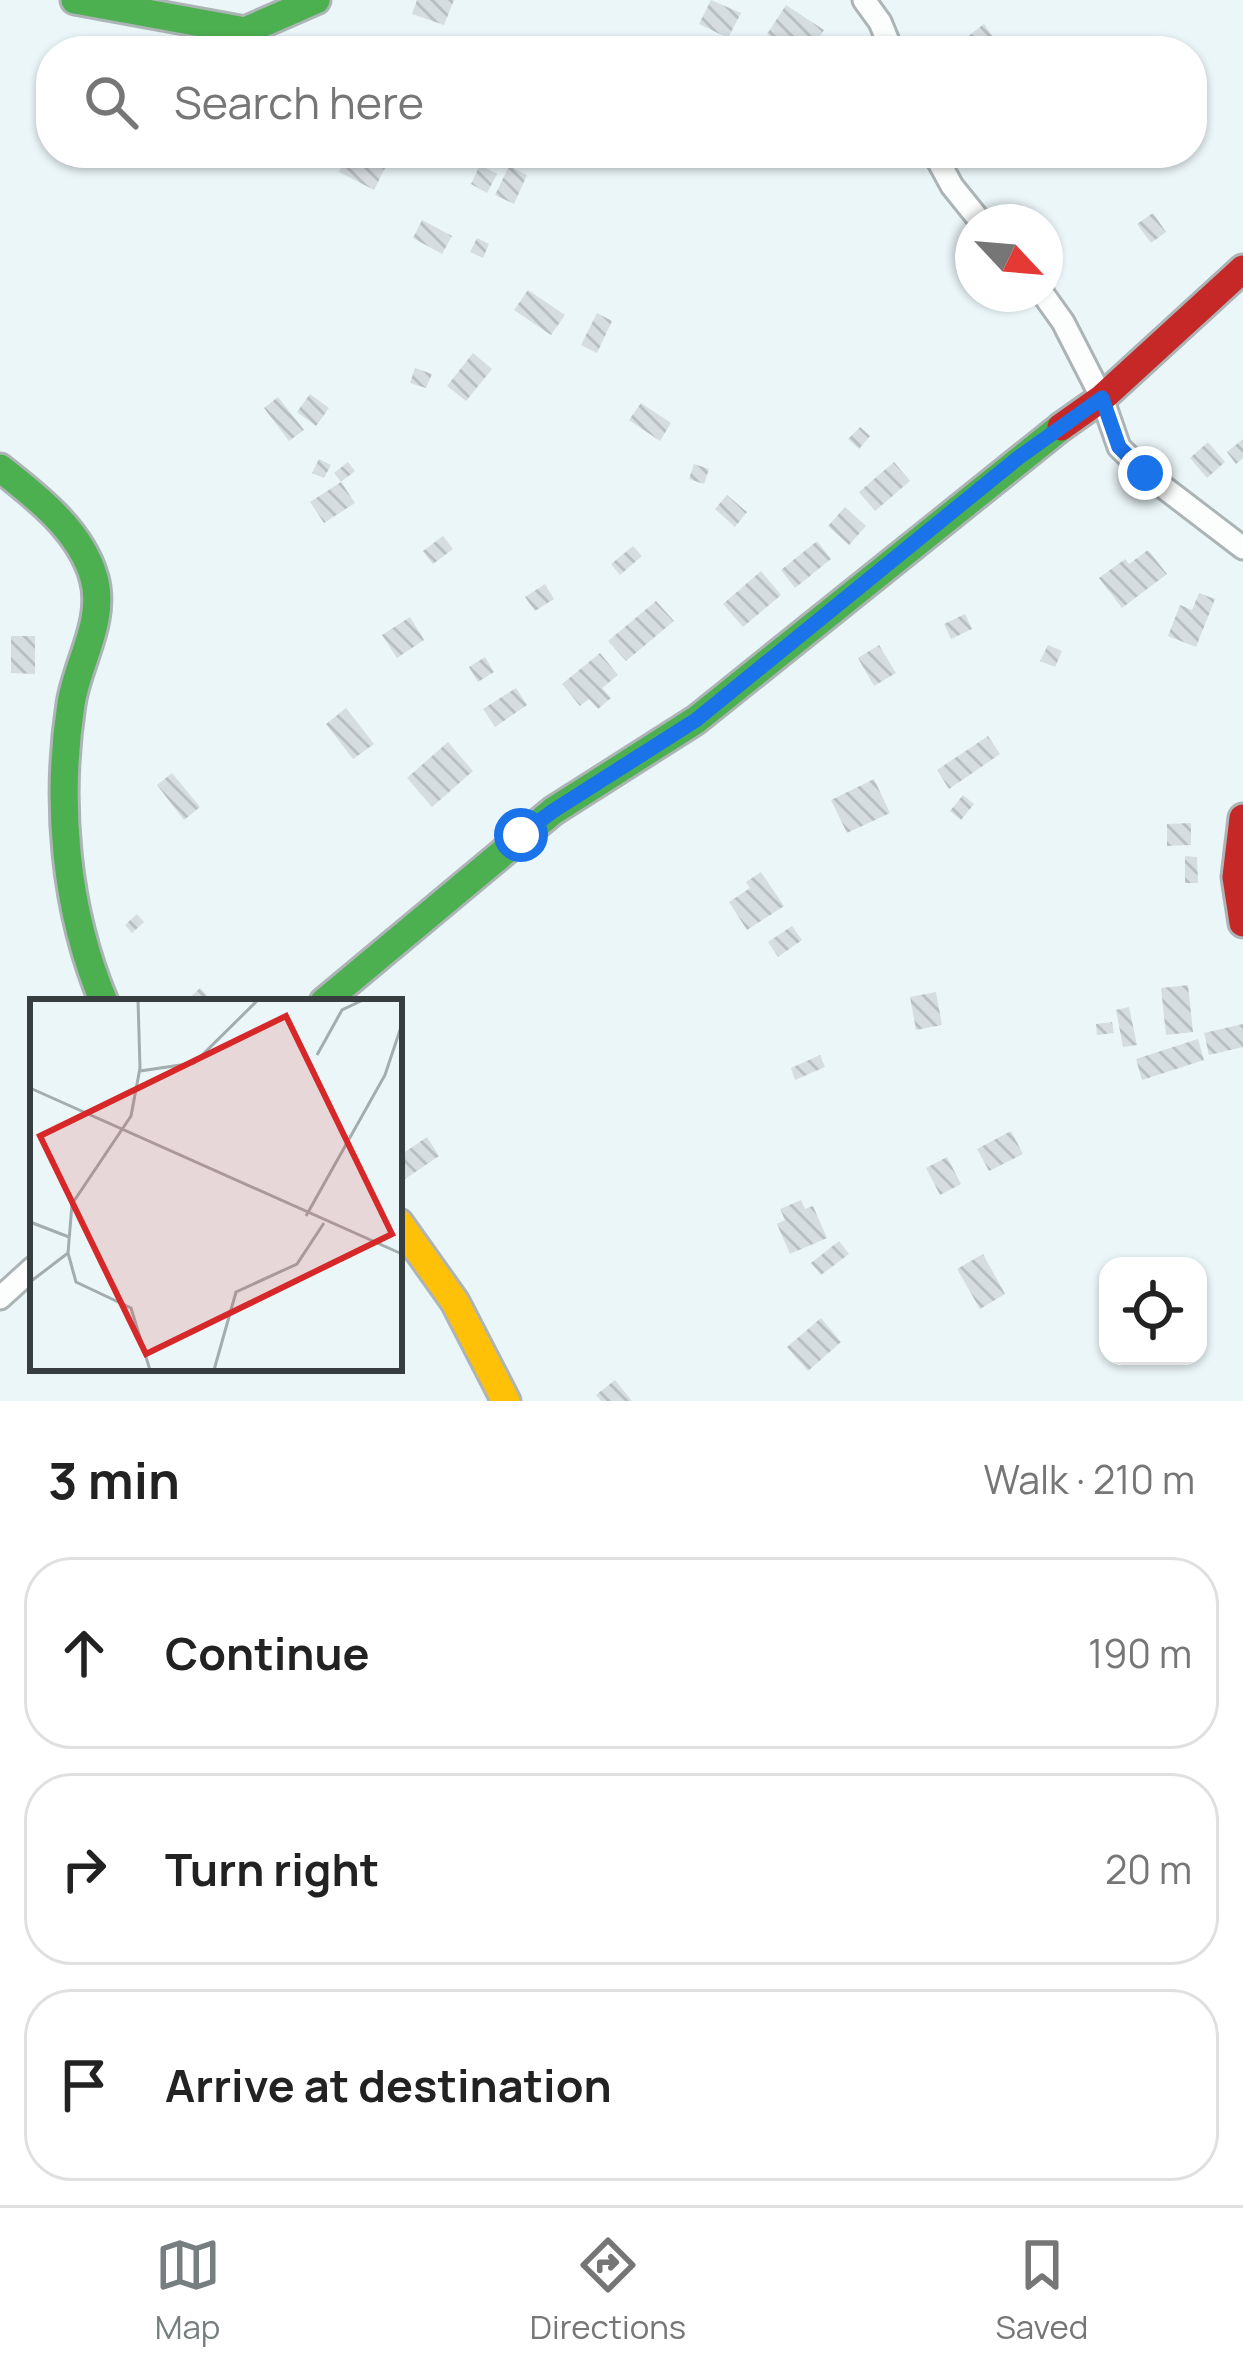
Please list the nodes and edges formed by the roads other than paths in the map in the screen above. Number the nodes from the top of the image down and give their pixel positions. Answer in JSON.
{"nodes":[{"id":1,"x":75,"y":0,"type":"edge"},
{"id":2,"x":316,"y":0,"type":"edge"},
{"id":3,"x":864,"y":0,"type":"edge"},
{"id":4,"x":886,"y":36,"type":"edge"},
{"id":5,"x":942,"y":168,"type":"edge"},
{"id":6,"x":966,"y":204,"type":"edge"},
{"id":7,"x":1243,"y":269,"type":"edge"},
{"id":8,"x":1056,"y":312,"type":"edge"},
{"id":9,"x":1102,"y":398,"type":"junction"},
{"id":10,"x":0,"y":468,"type":"edge"},
{"id":11,"x":1243,"y":548,"type":"edge"},
{"id":12,"x":1243,"y":818,"type":"edge"},
{"id":13,"x":1243,"y":923,"type":"edge"},
{"id":14,"x":102,"y":999,"type":"edge"},
{"id":15,"x":328,"y":999,"type":"edge"},
{"id":16,"x":402,"y":1227,"type":"edge"},
{"id":17,"x":30,"y":1271,"type":"edge"},
{"id":18,"x":0,"y":1298,"type":"edge"},
{"id":19,"x":506,"y":1401,"type":"edge"}],
"edges":[{"from":1,"to":2,"type":"street"},
{"from":3,"to":4,"type":"street"},
{"from":5,"to":6,"type":"street"},
{"from":7,"to":9,"type":"street"},
{"from":8,"to":9,"type":"street"},
{"from":9,"to":11,"type":"street"},
{"from":9,"to":15,"type":"street"},
{"from":10,"to":14,"type":"street"},
{"from":12,"to":13,"type":"street"},
{"from":16,"to":19,"type":"street"},
{"from":17,"to":18,"type":"street"}]}
